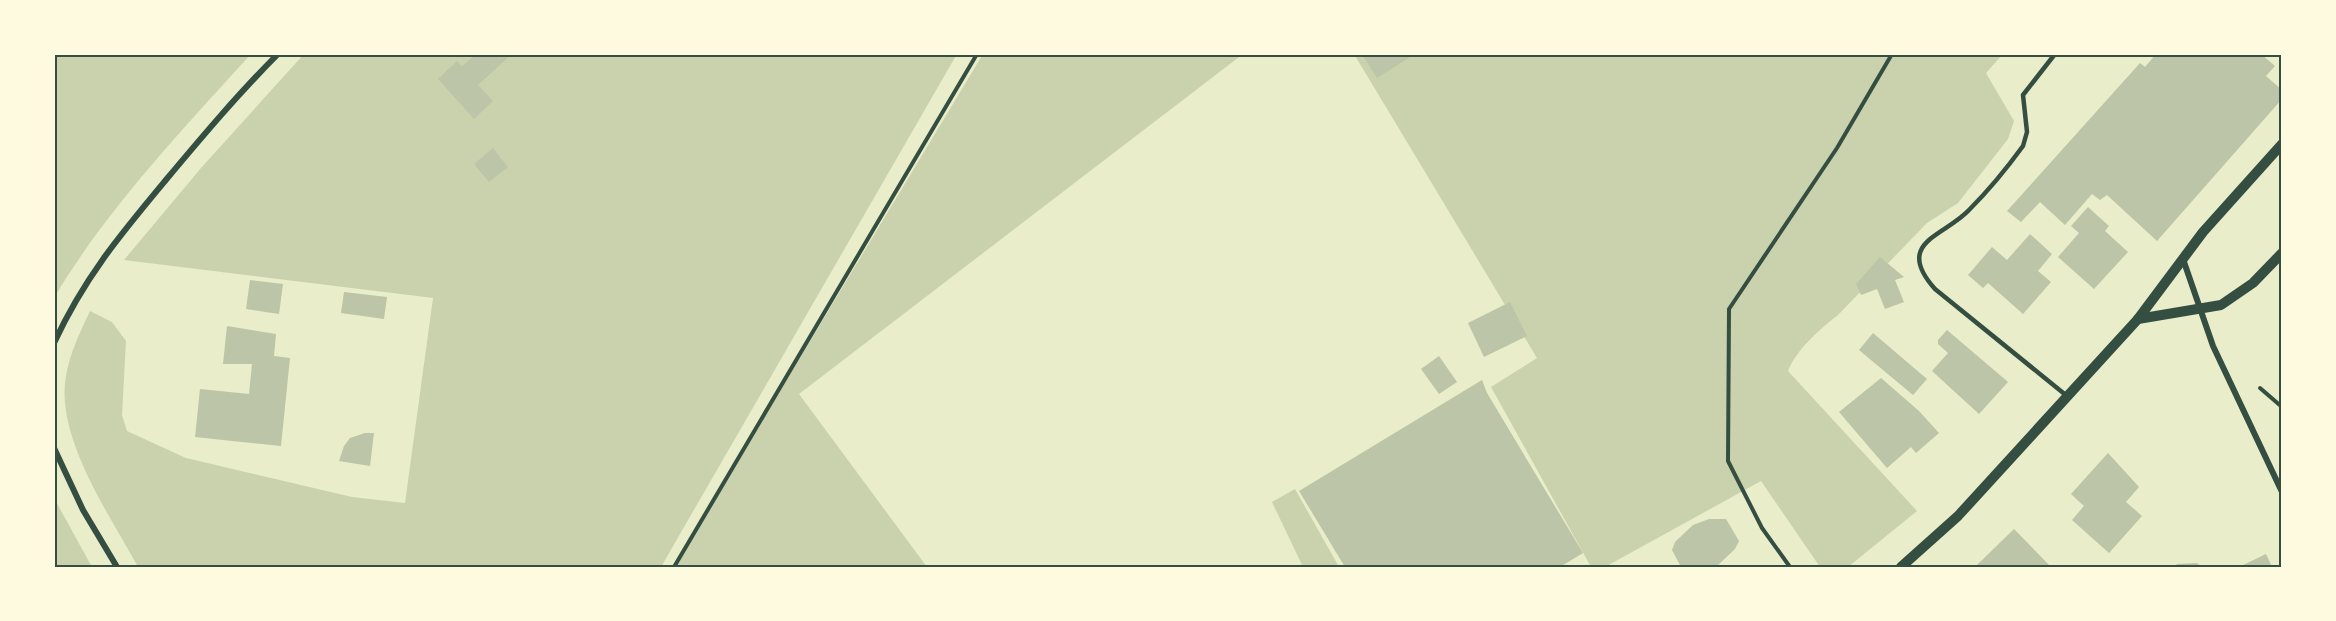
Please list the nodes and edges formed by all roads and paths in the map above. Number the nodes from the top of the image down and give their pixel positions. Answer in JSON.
{"nodes":[{"id":1,"x":278,"y":54,"type":"edge"},
{"id":2,"x":977,"y":54,"type":"edge"},
{"id":3,"x":1892,"y":54,"type":"edge"},
{"id":4,"x":2055,"y":54,"type":"edge"},
{"id":5,"x":2282,"y":144,"type":"edge"},
{"id":6,"x":2282,"y":253,"type":"edge"},
{"id":7,"x":2183,"y":259,"type":"junction"},
{"id":8,"x":2199,"y":309,"type":"junction"},
{"id":9,"x":2138,"y":319,"type":"junction"},
{"id":10,"x":54,"y":343,"type":"edge"},
{"id":11,"x":2067,"y":396,"type":"junction"},
{"id":12,"x":54,"y":448,"type":"edge"},
{"id":13,"x":2282,"y":492,"type":"edge"},
{"id":14,"x":117,"y":567,"type":"edge"},
{"id":15,"x":674,"y":567,"type":"edge"},
{"id":16,"x":1790,"y":567,"type":"edge"},
{"id":17,"x":1901,"y":567,"type":"edge"}],
"edges":[{"from":1,"to":10,"type":"street"},
{"from":2,"to":15,"type":"path"},
{"from":3,"to":16,"type":"path"},
{"from":4,"to":11,"type":"lane"},
{"from":5,"to":7,"type":"street"},
{"from":6,"to":8,"type":"street"},
{"from":7,"to":8,"type":"street"},
{"from":7,"to":9,"type":"street"},
{"from":8,"to":9,"type":"street"},
{"from":8,"to":13,"type":"street"},
{"from":9,"to":11,"type":"street"},
{"from":11,"to":17,"type":"street"},
{"from":12,"to":14,"type":"street"}]}
